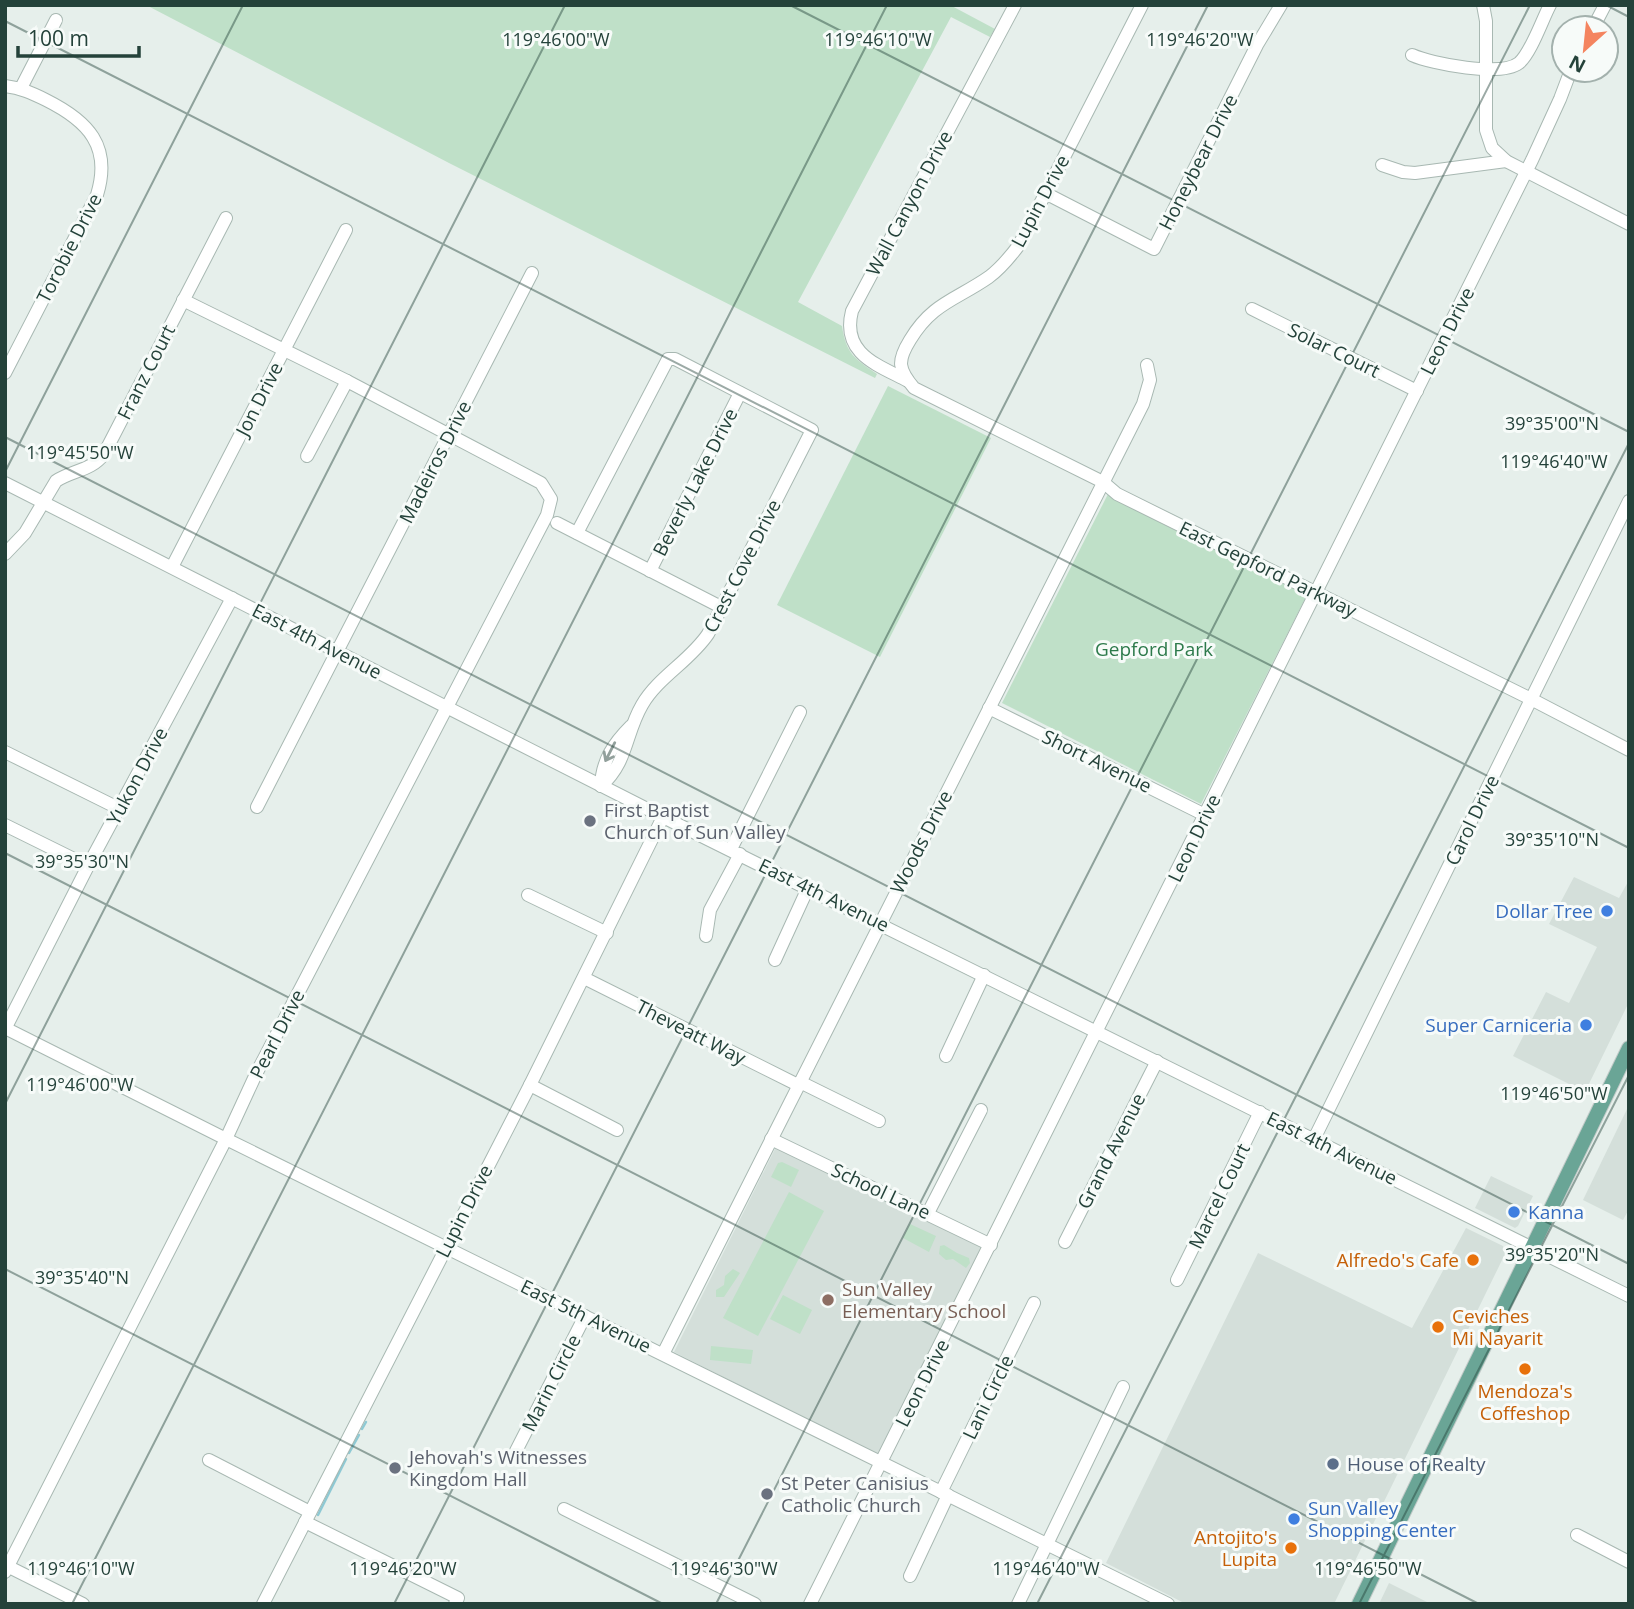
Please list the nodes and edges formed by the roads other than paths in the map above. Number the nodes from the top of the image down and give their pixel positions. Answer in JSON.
{"nodes":[{"id":1,"x":1015,"y":5,"type":"edge"},
{"id":2,"x":1142,"y":5,"type":"edge"},
{"id":3,"x":1281,"y":5,"type":"edge"},
{"id":4,"x":1483,"y":5,"type":"edge"},
{"id":5,"x":1550,"y":5,"type":"edge"},
{"id":6,"x":57,"y":20,"type":"dead end"},
{"id":7,"x":1412,"y":54,"type":"dead end"},
{"id":8,"x":1486,"y":67,"type":"junction"},
{"id":9,"x":1566,"y":84,"type":"edge"},
{"id":10,"x":5,"y":86,"type":"edge"},
{"id":11,"x":21,"y":88,"type":"junction"},
{"id":12,"x":1506,"y":161,"type":"junction"},
{"id":13,"x":1382,"y":165,"type":"dead end"},
{"id":14,"x":1526,"y":172,"type":"junction"},
{"id":15,"x":1045,"y":193,"type":"junction"},
{"id":16,"x":226,"y":218,"type":"dead end"},
{"id":17,"x":1629,"y":224,"type":"edge"},
{"id":18,"x":346,"y":230,"type":"dead end"},
{"id":19,"x":532,"y":273,"type":"dead end"},
{"id":20,"x":183,"y":300,"type":"junction"},
{"id":21,"x":1252,"y":309,"type":"dead end"},
{"id":22,"x":284,"y":351,"type":"junction"},
{"id":23,"x":1147,"y":365,"type":"dead end"},
{"id":24,"x":5,"y":373,"type":"edge"},
{"id":25,"x":347,"y":381,"type":"junction"},
{"id":26,"x":909,"y":383,"type":"junction"},
{"id":27,"x":1417,"y":391,"type":"junction"},
{"id":28,"x":740,"y":393,"type":"junction"},
{"id":29,"x":449,"y":435,"type":"junction"},
{"id":30,"x":307,"y":456,"type":"dead end"},
{"id":31,"x":1103,"y":482,"type":"junction"},
{"id":32,"x":5,"y":483,"type":"edge"},
{"id":33,"x":1629,"y":501,"type":"edge"},
{"id":34,"x":42,"y":502,"type":"junction"},
{"id":35,"x":557,"y":523,"type":"dead end"},
{"id":36,"x":577,"y":533,"type":"junction"},
{"id":37,"x":5,"y":554,"type":"edge"},
{"id":38,"x":172,"y":567,"type":"junction"},
{"id":39,"x":650,"y":571,"type":"junction"},
{"id":40,"x":1316,"y":592,"type":"junction"},
{"id":41,"x":232,"y":598,"type":"junction"},
{"id":42,"x":721,"y":607,"type":"junction"},
{"id":43,"x":337,"y":651,"type":"junction"},
{"id":44,"x":1531,"y":699,"type":"junction"},
{"id":45,"x":448,"y":706,"type":"junction"},
{"id":46,"x":989,"y":708,"type":"junction"},
{"id":47,"x":800,"y":712,"type":"dead end"},
{"id":48,"x":1629,"y":750,"type":"edge"},
{"id":49,"x":5,"y":752,"type":"edge"},
{"id":50,"x":601,"y":786,"type":"junction"},
{"id":51,"x":257,"y":807,"type":"dead end"},
{"id":52,"x":120,"y":809,"type":"junction"},
{"id":53,"x":1205,"y":815,"type":"junction"},
{"id":54,"x":663,"y":817,"type":"junction"},
{"id":55,"x":5,"y":825,"type":"edge"},
{"id":56,"x":735,"y":851,"type":"junction"},
{"id":57,"x":88,"y":866,"type":"junction"},
{"id":58,"x":808,"y":888,"type":"junction"},
{"id":59,"x":528,"y":895,"type":"dead end"},
{"id":60,"x":880,"y":923,"type":"junction"},
{"id":61,"x":607,"y":933,"type":"junction"},
{"id":62,"x":706,"y":936,"type":"dead end"},
{"id":63,"x":775,"y":960,"type":"dead end"},
{"id":64,"x":984,"y":975,"type":"junction"},
{"id":65,"x":584,"y":978,"type":"junction"},
{"id":66,"x":5,"y":1028,"type":"edge"},
{"id":67,"x":1097,"y":1032,"type":"junction"},
{"id":68,"x":1629,"y":1048,"type":"edge"},
{"id":69,"x":946,"y":1056,"type":"dead end"},
{"id":70,"x":1157,"y":1061,"type":"junction"},
{"id":71,"x":799,"y":1084,"type":"junction"},
{"id":72,"x":530,"y":1085,"type":"junction"},
{"id":73,"x":981,"y":1110,"type":"dead end"},
{"id":74,"x":1260,"y":1112,"type":"junction"},
{"id":75,"x":878,"y":1121,"type":"dead end"},
{"id":76,"x":617,"y":1130,"type":"dead end"},
{"id":77,"x":226,"y":1139,"type":"junction"},
{"id":78,"x":771,"y":1139,"type":"junction"},
{"id":79,"x":1314,"y":1139,"type":"junction"},
{"id":80,"x":928,"y":1213,"type":"junction"},
{"id":81,"x":1065,"y":1242,"type":"dead end"},
{"id":82,"x":990,"y":1245,"type":"junction"},
{"id":83,"x":446,"y":1247,"type":"junction"},
{"id":84,"x":1532,"y":1248,"type":"junction"},
{"id":85,"x":1177,"y":1280,"type":"dead end"},
{"id":86,"x":1629,"y":1296,"type":"edge"},
{"id":87,"x":1034,"y":1303,"type":"dead end"},
{"id":88,"x":585,"y":1316,"type":"junction"},
{"id":89,"x":663,"y":1354,"type":"junction"},
{"id":90,"x":1124,"y":1387,"type":"dead end"},
{"id":91,"x":516,"y":1451,"type":"dead end"},
{"id":92,"x":208,"y":1460,"type":"dead end"},
{"id":93,"x":882,"y":1463,"type":"junction"},
{"id":94,"x":945,"y":1493,"type":"junction"},
{"id":95,"x":564,"y":1510,"type":"dead end"},
{"id":96,"x":307,"y":1517,"type":"junction"},
{"id":97,"x":1577,"y":1535,"type":"dead end"},
{"id":98,"x":1047,"y":1544,"type":"junction"},
{"id":99,"x":1629,"y":1562,"type":"edge"},
{"id":100,"x":6,"y":1568,"type":"edge"},
{"id":101,"x":909,"y":1576,"type":"dead end"},
{"id":102,"x":1159,"y":1602,"type":"edge"},
{"id":103,"x":83,"y":1604,"type":"edge"},
{"id":104,"x":263,"y":1604,"type":"edge"},
{"id":105,"x":455,"y":1604,"type":"edge"},
{"id":106,"x":755,"y":1604,"type":"edge"},
{"id":107,"x":810,"y":1604,"type":"edge"},
{"id":108,"x":1018,"y":1604,"type":"edge"},
{"id":109,"x":1359,"y":1604,"type":"edge"}],
"edges":[{"from":1,"to":26,"type":"street","name":"Wall Canyon Drive"},
{"from":2,"to":15,"type":"street","name":"Lupin Drive"},
{"from":3,"to":15,"type":"street","name":"Honeybear Drive"},
{"from":4,"to":8,"type":"street"},
{"from":5,"to":8,"type":"street"},
{"from":6,"to":11,"type":"street"},
{"from":7,"to":8,"type":"street"},
{"from":8,"to":12,"type":"street"},
{"from":9,"to":14,"type":"street","name":"Leon Drive"},
{"from":10,"to":11,"type":"street","name":"Torobie Drive"},
{"from":11,"to":24,"type":"street","name":"Torobie Drive"},
{"from":12,"to":13,"type":"street"},
{"from":12,"to":14,"type":"street"},
{"from":14,"to":17,"type":"street"},
{"from":14,"to":27,"type":"street","name":"Leon Drive"},
{"from":15,"to":26,"type":"street","name":"Lupin Drive"},
{"from":16,"to":20,"type":"street","name":"Franz Court"},
{"from":18,"to":22,"type":"street","name":"Jon Drive"},
{"from":19,"to":29,"type":"street","name":"Madeiros Drive"},
{"from":20,"to":22,"type":"street"},
{"from":20,"to":34,"type":"street","name":"Franz Court"},
{"from":21,"to":27,"type":"street","name":"Solar Court"},
{"from":22,"to":25,"type":"street"},
{"from":22,"to":38,"type":"street","name":"Jon Drive"},
{"from":23,"to":31,"type":"street","name":"Woods Drive"},
{"from":25,"to":29,"type":"street"},
{"from":25,"to":30,"type":"street"},
{"from":26,"to":31,"type":"street","name":"East Gepford Parkway"},
{"from":27,"to":40,"type":"street","name":"Leon Drive"},
{"from":28,"to":36,"type":"street"},
{"from":28,"to":39,"type":"street","name":"Beverly Lake Drive"},
{"from":28,"to":42,"type":"street","name":"Crest Cove Drive"},
{"from":29,"to":43,"type":"street","name":"Madeiros Drive"},
{"from":29,"to":45,"type":"street","name":"Pearl Drive"},
{"from":31,"to":40,"type":"street","name":"East Gepford Parkway"},
{"from":31,"to":46,"type":"street","name":"Woods Drive"},
{"from":32,"to":34,"type":"street","name":"East 4th Avenue"},
{"from":33,"to":44,"type":"street","name":"Carol Drive"},
{"from":34,"to":37,"type":"street","name":"Franz Court"},
{"from":34,"to":38,"type":"street","name":"East 4th Avenue"},
{"from":35,"to":36,"type":"street"},
{"from":36,"to":39,"type":"street"},
{"from":38,"to":41,"type":"street","name":"East 4th Avenue"},
{"from":39,"to":42,"type":"street"},
{"from":40,"to":44,"type":"street","name":"East Gepford Parkway"},
{"from":40,"to":53,"type":"street","name":"Leon Drive"},
{"from":41,"to":43,"type":"street","name":"East 4th Avenue"},
{"from":41,"to":52,"type":"street","name":"Yukon Drive"},
{"from":42,"to":50,"type":"street","name":"Crest Cove Drive"},
{"from":43,"to":45,"type":"street","name":"East 4th Avenue"},
{"from":43,"to":51,"type":"street","name":"Madeiros Drive"},
{"from":44,"to":48,"type":"street","name":"East Gepford Parkway"},
{"from":44,"to":79,"type":"street","name":"Carol Drive"},
{"from":45,"to":50,"type":"street","name":"East 4th Avenue"},
{"from":45,"to":77,"type":"street","name":"Pearl Drive"},
{"from":46,"to":53,"type":"street","name":"Short Avenue"},
{"from":46,"to":60,"type":"street","name":"Woods Drive"},
{"from":47,"to":56,"type":"street"},
{"from":49,"to":52,"type":"street"},
{"from":50,"to":54,"type":"street","name":"East 4th Avenue"},
{"from":52,"to":57,"type":"street","name":"Yukon Drive"},
{"from":53,"to":67,"type":"street","name":"Leon Drive"},
{"from":54,"to":56,"type":"street","name":"East 4th Avenue"},
{"from":54,"to":61,"type":"street","name":"Lupin Drive"},
{"from":55,"to":57,"type":"street"},
{"from":56,"to":58,"type":"street","name":"East 4th Avenue"},
{"from":56,"to":62,"type":"street"},
{"from":57,"to":66,"type":"street","name":"Yukon Drive"},
{"from":58,"to":60,"type":"street","name":"East 4th Avenue"},
{"from":58,"to":63,"type":"street"},
{"from":59,"to":61,"type":"street"},
{"from":60,"to":64,"type":"street","name":"East 4th Avenue"},
{"from":60,"to":71,"type":"street","name":"Woods Drive"},
{"from":61,"to":65,"type":"street","name":"Lupin Drive"},
{"from":64,"to":67,"type":"street","name":"East 4th Avenue"},
{"from":64,"to":69,"type":"street"},
{"from":65,"to":71,"type":"street","name":"Theveatt Way"},
{"from":65,"to":72,"type":"street","name":"Lupin Drive"},
{"from":66,"to":77,"type":"street","name":"East 5th Avenue"},
{"from":67,"to":70,"type":"street","name":"East 4th Avenue"},
{"from":67,"to":82,"type":"street","name":"Leon Drive"},
{"from":68,"to":84,"type":"main road"},
{"from":70,"to":74,"type":"street","name":"East 4th Avenue"},
{"from":70,"to":81,"type":"street","name":"Grand Avenue"},
{"from":71,"to":75,"type":"street","name":"Theveatt Way"},
{"from":71,"to":78,"type":"street","name":"Woods Drive"},
{"from":72,"to":76,"type":"street"},
{"from":72,"to":83,"type":"street","name":"Lupin Drive"},
{"from":73,"to":80,"type":"street"},
{"from":74,"to":79,"type":"street","name":"East 4th Avenue"},
{"from":74,"to":85,"type":"street","name":"Marcel Court"},
{"from":77,"to":83,"type":"street","name":"East 5th Avenue"},
{"from":77,"to":100,"type":"street","name":"Pearl Drive"},
{"from":78,"to":80,"type":"street","name":"School Lane"},
{"from":78,"to":89,"type":"street","name":"Woods Drive"},
{"from":79,"to":84,"type":"street","name":"East 4th Avenue"},
{"from":80,"to":82,"type":"street","name":"School Lane"},
{"from":82,"to":93,"type":"street","name":"Leon Drive"},
{"from":83,"to":88,"type":"street","name":"East 5th Avenue"},
{"from":83,"to":96,"type":"street","name":"Lupin Drive"},
{"from":84,"to":86,"type":"street","name":"East 4th Avenue"},
{"from":84,"to":109,"type":"main road"},
{"from":87,"to":94,"type":"street","name":"Lani Circle"},
{"from":88,"to":89,"type":"street","name":"East 5th Avenue"},
{"from":88,"to":91,"type":"street","name":"Marin Circle"},
{"from":89,"to":93,"type":"street","name":"East 5th Avenue"},
{"from":90,"to":98,"type":"street"},
{"from":92,"to":96,"type":"street"},
{"from":93,"to":94,"type":"street","name":"East 5th Avenue"},
{"from":93,"to":107,"type":"street","name":"Leon Drive"},
{"from":94,"to":98,"type":"street","name":"East 5th Avenue"},
{"from":94,"to":101,"type":"street","name":"Lani Circle"},
{"from":95,"to":106,"type":"street"},
{"from":96,"to":104,"type":"street","name":"Lupin Drive"},
{"from":96,"to":105,"type":"street"},
{"from":97,"to":99,"type":"street"},
{"from":98,"to":102,"type":"street","name":"East 5th Avenue"},
{"from":98,"to":108,"type":"street"},
{"from":100,"to":103,"type":"street"}]}
